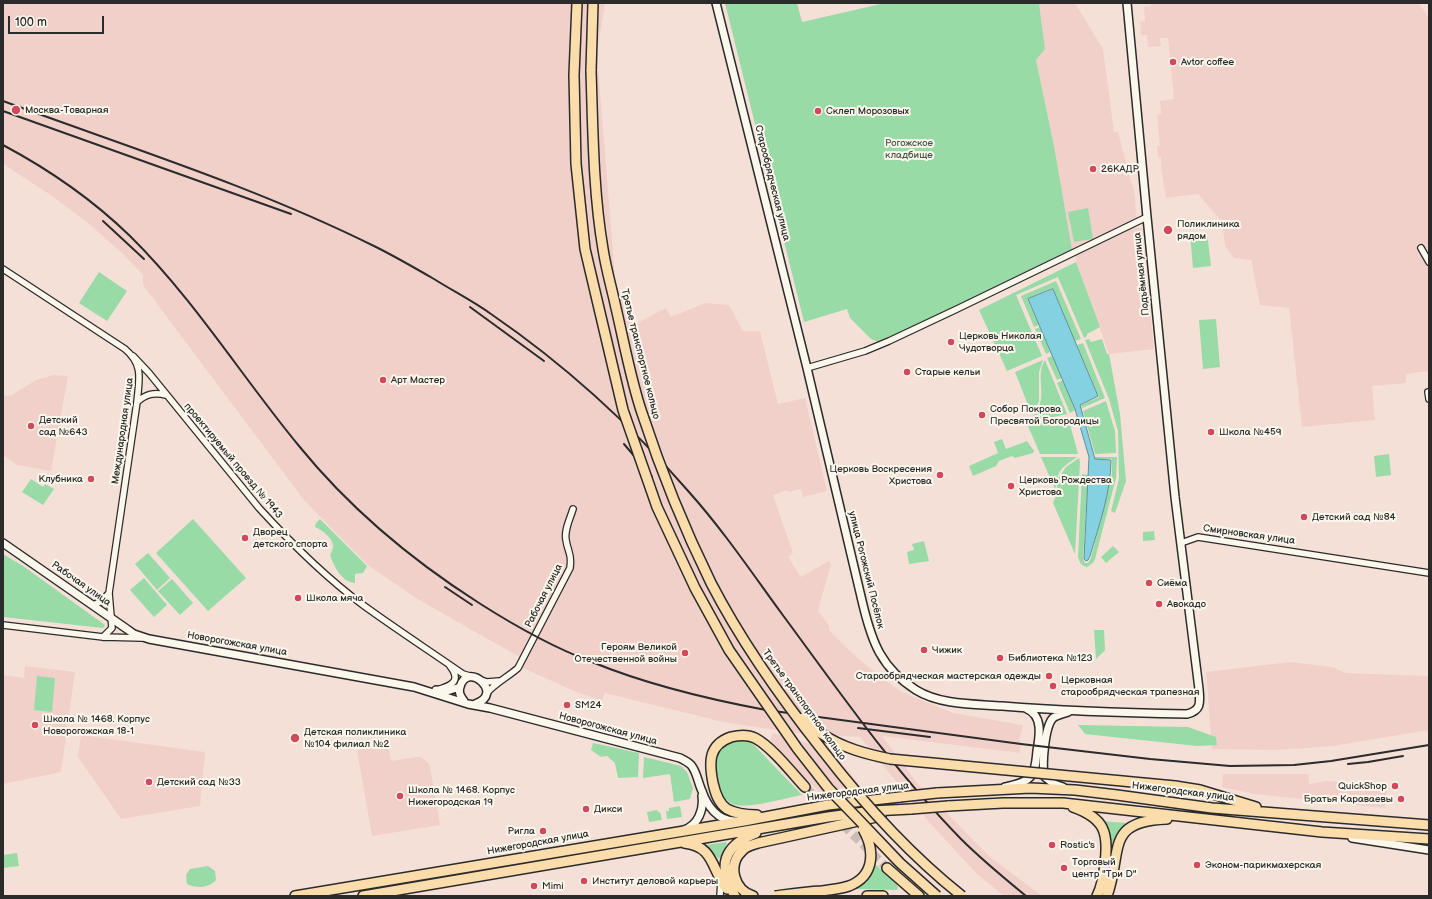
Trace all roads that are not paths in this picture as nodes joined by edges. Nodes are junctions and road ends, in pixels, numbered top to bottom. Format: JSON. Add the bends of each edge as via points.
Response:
{"nodes":[{"id":1,"x":577,"y":3,"type":"edge"},
{"id":2,"x":593,"y":3,"type":"edge"},
{"id":3,"x":716,"y":3,"type":"edge"},
{"id":4,"x":1127,"y":3,"type":"edge"},
{"id":5,"x":1147,"y":217,"type":"junction"},
{"id":6,"x":1421,"y":248,"type":"dead end"},
{"id":7,"x":1429,"y":262,"type":"edge"},
{"id":8,"x":3,"y":269,"type":"edge"},
{"id":9,"x":133,"y":356,"type":"junction"},
{"id":10,"x":807,"y":368,"type":"junction"},
{"id":11,"x":1428,"y":392,"type":"edge"},
{"id":12,"x":166,"y":394,"type":"junction"},
{"id":13,"x":1429,"y":399,"type":"edge"},
{"id":14,"x":137,"y":402,"type":"junction"},
{"id":15,"x":573,"y":509,"type":"dead end"},
{"id":16,"x":3,"y":543,"type":"edge"},
{"id":17,"x":1181,"y":543,"type":"junction"},
{"id":18,"x":1429,"y":573,"type":"edge"},
{"id":19,"x":109,"y":593,"type":"junction"},
{"id":20,"x":93,"y":605,"type":"junction"},
{"id":21,"x":112,"y":618,"type":"junction"},
{"id":22,"x":3,"y":625,"type":"edge"},
{"id":23,"x":103,"y":637,"type":"junction"},
{"id":24,"x":149,"y":639,"type":"junction"},
{"id":25,"x":448,"y":663,"type":"junction"},
{"id":26,"x":460,"y":672,"type":"junction"},
{"id":27,"x":478,"y":679,"type":"junction"},
{"id":28,"x":501,"y":680,"type":"junction"},
{"id":29,"x":460,"y":686,"type":"junction"},
{"id":30,"x":775,"y":688,"type":"junction"},
{"id":31,"x":424,"y":690,"type":"junction"},
{"id":32,"x":438,"y":690,"type":"junction"},
{"id":33,"x":485,"y":696,"type":"junction"},
{"id":34,"x":464,"y":702,"type":"junction"},
{"id":35,"x":475,"y":704,"type":"junction"},
{"id":36,"x":490,"y":708,"type":"junction"},
{"id":37,"x":1023,"y":708,"type":"junction"},
{"id":38,"x":1072,"y":711,"type":"junction"},
{"id":39,"x":805,"y":787,"type":"tunnel mouth"},
{"id":40,"x":992,"y":789,"type":"junction"},
{"id":41,"x":1075,"y":790,"type":"junction"},
{"id":42,"x":702,"y":792,"type":"junction"},
{"id":43,"x":1063,"y":803,"type":"junction"},
{"id":44,"x":911,"y":809,"type":"junction"},
{"id":45,"x":1286,"y":814,"type":"junction"},
{"id":46,"x":776,"y":815,"type":"junction"},
{"id":47,"x":1189,"y":818,"type":"junction"},
{"id":48,"x":858,"y":819,"type":"junction"},
{"id":49,"x":744,"y":821,"type":"junction"},
{"id":50,"x":1429,"y":825,"type":"edge"},
{"id":51,"x":781,"y":826,"type":"junction"},
{"id":52,"x":682,"y":830,"type":"junction"},
{"id":53,"x":1322,"y":832,"type":"junction"},
{"id":54,"x":1429,"y":839,"type":"edge"},
{"id":55,"x":677,"y":842,"type":"junction"},
{"id":56,"x":1429,"y":850,"type":"edge"},
{"id":57,"x":887,"y":868,"type":"tunnel mouth"},
{"id":58,"x":720,"y":880,"type":"junction"},
{"id":59,"x":295,"y":896,"type":"edge"},
{"id":60,"x":363,"y":896,"type":"edge"},
{"id":61,"x":720,"y":896,"type":"edge"},
{"id":62,"x":734,"y":896,"type":"edge"},
{"id":63,"x":753,"y":896,"type":"edge"},
{"id":64,"x":775,"y":896,"type":"edge"},
{"id":65,"x":867,"y":896,"type":"edge"},
{"id":66,"x":875,"y":896,"type":"edge"},
{"id":67,"x":883,"y":896,"type":"edge"},
{"id":68,"x":919,"y":896,"type":"edge"},
{"id":69,"x":937,"y":896,"type":"edge"},
{"id":70,"x":962,"y":896,"type":"edge"},
{"id":71,"x":1097,"y":896,"type":"edge"},
{"id":72,"x":1107,"y":896,"type":"edge"}],
"edges":[{"from":1,"to":48,"type":"main road","bridge":true,"via":[[574,75],[576,164],[585,249],[623,410],[657,507],[695,588],[729,650],[797,748]]},
{"from":2,"to":30,"type":"main road","name":"Третье транспортное кольцо","bridge":true,"via":[[591,71],[594,163],[603,249],[641,411],[675,504],[712,584]]},
{"from":3,"to":10,"type":"street","name":"Старообрядческая улица"},
{"from":4,"to":5,"type":"street","name":"Подъёмная улица"},
{"from":5,"to":10,"type":"street","via":[[908,332],[865,351]]},
{"from":5,"to":17,"type":"street","name":"Подъёмная улица"},
{"from":6,"to":7,"type":"street"},
{"from":8,"to":9,"type":"street"},
{"from":9,"to":12,"type":"street","name":"проектируемый проезд № 1943"},
{"from":9,"to":14,"type":"street","name":"Международная улица","via":[[140,375]]},
{"from":10,"to":37,"type":"street","name":"улица Рогожский Посёлок","via":[[862,605],[869,631],[881,657],[900,678],[928,696],[950,701]]},
{"from":11,"to":13,"type":"street"},
{"from":12,"to":14,"type":"street","via":[[144,396]]},
{"from":12,"to":25,"type":"street","name":"проектируемый проезд № 1943","via":[[263,513],[314,564],[363,605]]},
{"from":14,"to":19,"type":"street","name":"Международная улица"},
{"from":15,"to":28,"type":"street","name":"Рабочая улица","via":[[566,540],[571,559],[570,568],[518,668]]},
{"from":16,"to":20,"type":"street","name":"Рабочая улица"},
{"from":17,"to":18,"type":"street","name":"Смирновская улица","via":[[1198,537]]},
{"from":17,"to":38,"type":"street","name":"улица Рогожский Посёлок","via":[[1199,707],[1187,714]]},
{"from":19,"to":20,"type":"street","via":[[102,601]]},
{"from":19,"to":21,"type":"street","name":"Международная улица"},
{"from":20,"to":21,"type":"street","name":"Рабочая улица"},
{"from":21,"to":23,"type":"street","via":[[112,628]]},
{"from":21,"to":24,"type":"street","name":"Рабочая улица","via":[[134,634]]},
{"from":22,"to":23,"type":"street","name":"Новорогожская улица"},
{"from":23,"to":24,"type":"street","name":"Новорогожская улица"},
{"from":24,"to":31,"type":"street","name":"Новорогожская улица"},
{"from":25,"to":26,"type":"street","name":"проектируемый проезд № 1943"},
{"from":25,"to":32,"type":"street","via":[[454,673],[454,681]]},
{"from":26,"to":27,"type":"street","name":"проектируемый проезд № 1943"},
{"from":26,"to":29,"type":"street"},
{"from":27,"to":28,"type":"street","name":"проектируемый проезд № 1943","via":[[487,682]]},
{"from":27,"to":29,"type":"street","via":[[467,679]]},
{"from":27,"to":33,"type":"street","via":[[486,686]]},
{"from":28,"to":33,"type":"street","name":"Рабочая улица"},
{"from":29,"to":32,"type":"street","via":[[446,691]]},
{"from":29,"to":34,"type":"street","via":[[460,695]]},
{"from":30,"to":45,"type":"main road","bridge":true,"via":[[801,717],[822,734],[840,745],[862,753],[890,759],[1175,786],[1200,790]]},
{"from":30,"to":70,"type":"main road","name":"Третье транспортное кольцо","bridge":true,"via":[[847,782],[914,854]]},
{"from":31,"to":32,"type":"street"},
{"from":31,"to":34,"type":"street","name":"Новорогожская улица"},
{"from":33,"to":35,"type":"street"},
{"from":33,"to":36,"type":"street","via":[[485,702]]},
{"from":34,"to":35,"type":"street","name":"Новорогожская улица"},
{"from":35,"to":36,"type":"street","name":"Новорогожская улица"},
{"from":36,"to":42,"type":"street","name":"Новорогожская улица","via":[[680,758],[693,768]]},
{"from":37,"to":38,"type":"street","name":"улица Рогожский Посёлок"},
{"from":37,"to":40,"type":"street","via":[[1032,711],[1039,725],[1036,766],[1025,780]]},
{"from":38,"to":41,"type":"street","via":[[1058,715],[1049,725],[1043,772],[1054,784]]},
{"from":39,"to":46,"type":"main road","via":[[755,738],[746,735],[736,736],[720,743],[710,762],[714,789],[723,806],[741,814]]},
{"from":40,"to":41,"type":"main road","name":"Нижегородская улица"},
{"from":40,"to":46,"type":"main road","name":"Нижегородская улица","bridge":true,"via":[[900,796],[828,805]]},
{"from":41,"to":45,"type":"main road","name":"Нижегородская улица","via":[[1212,808]]},
{"from":42,"to":49,"type":"street","via":[[718,816],[731,821]]},
{"from":42,"to":52,"type":"street","via":[[698,819]]},
{"from":43,"to":44,"type":"main road","bridge":true,"via":[[1010,802]]},
{"from":43,"to":47,"type":"main road"},
{"from":43,"to":71,"type":"main road","via":[[1083,810],[1097,819],[1104,832],[1107,845],[1104,873]]},
{"from":44,"to":51,"type":"main road","via":[[850,814]]},
{"from":44,"to":63,"type":"main road","via":[[748,846],[737,857],[733,870],[737,884]]},
{"from":45,"to":50,"type":"main road","name":"Нижегородская улица"},
{"from":46,"to":49,"type":"main road","name":"Нижегородская улица"},
{"from":47,"to":53,"type":"main road"},
{"from":47,"to":72,"type":"main road","via":[[1140,822],[1125,831],[1117,847],[1114,874]]},
{"from":48,"to":64,"type":"main road","bridge":true,"via":[[870,844],[871,853],[868,870],[857,882],[840,888]]},
{"from":48,"to":69,"type":"main road","bridge":true,"via":[[900,863]]},
{"from":49,"to":52,"type":"main road","name":"Нижегородская улица"},
{"from":51,"to":55,"type":"main road"},
{"from":51,"to":62,"type":"main road","via":[[747,836],[731,848],[724,869]]},
{"from":52,"to":59,"type":"main road","name":"Нижегородская улица"},
{"from":53,"to":54,"type":"main road"},
{"from":53,"to":56,"type":"street"},
{"from":55,"to":58,"type":"main road","via":[[688,843],[705,850]]},
{"from":55,"to":60,"type":"main road"},
{"from":57,"to":68,"type":"main road"},
{"from":58,"to":61,"type":"street"},
{"from":58,"to":62,"type":"main road"},
{"from":65,"to":66,"type":"main road"},
{"from":66,"to":67,"type":"main road"}]}
